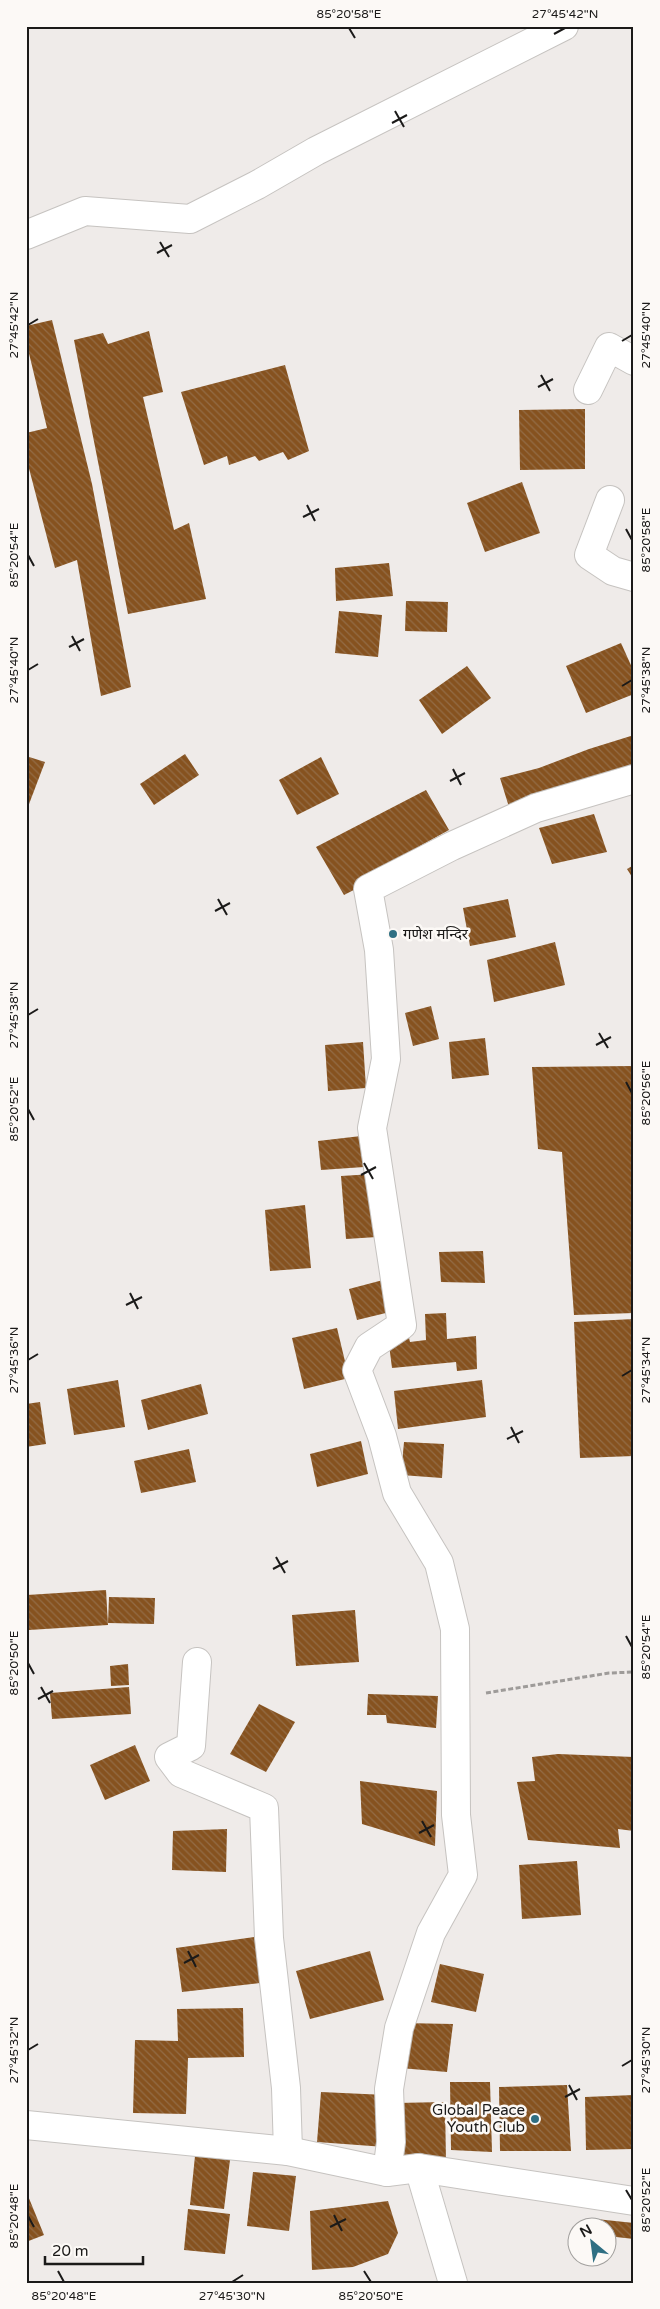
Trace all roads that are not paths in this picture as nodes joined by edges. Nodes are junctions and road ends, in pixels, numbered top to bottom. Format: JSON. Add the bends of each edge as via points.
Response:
{"nodes":[{"id":1,"x":564,"y":26,"type":"edge"},
{"id":2,"x":26,"y":235,"type":"edge"},
{"id":3,"x":634,"y":361,"type":"edge"},
{"id":4,"x":588,"y":390,"type":"dead end"},
{"id":5,"x":610,"y":500,"type":"dead end"},
{"id":6,"x":634,"y":577,"type":"edge"},
{"id":7,"x":634,"y":779,"type":"edge"},
{"id":8,"x":197,"y":1662,"type":"dead end"},
{"id":9,"x":26,"y":2125,"type":"edge"},
{"id":10,"x":288,"y":2151,"type":"junction"},
{"id":11,"x":418,"y":2168,"type":"junction"},
{"id":12,"x":387,"y":2172,"type":"junction"},
{"id":13,"x":634,"y":2200,"type":"edge"},
{"id":14,"x":453,"y":2283,"type":"edge"}],
"edges":[{"from":1,"to":2,"type":"street","via":[[316,151],[190,219],[85,211]]},
{"from":3,"to":4,"type":"street","via":[[609,348]]},
{"from":5,"to":6,"type":"street","via":[[589,555],[613,571]]},
{"from":7,"to":12,"type":"street","via":[[536,808],[368,889],[380,950],[386,1059],[372,1128],[402,1325],[369,1347],[357,1370],[382,1436],[397,1493],[439,1563],[455,1629],[456,1815],[462,1875],[431,1933],[399,2028],[389,2089],[391,2142]]},
{"from":8,"to":10,"type":"street","via":[[191,1746],[169,1757],[181,1773],[264,1808],[269,1938],[286,2088]]},
{"from":9,"to":10,"type":"street"},
{"from":10,"to":12,"type":"street"},
{"from":11,"to":12,"type":"street"},
{"from":11,"to":13,"type":"street"},
{"from":11,"to":14,"type":"street"}]}
